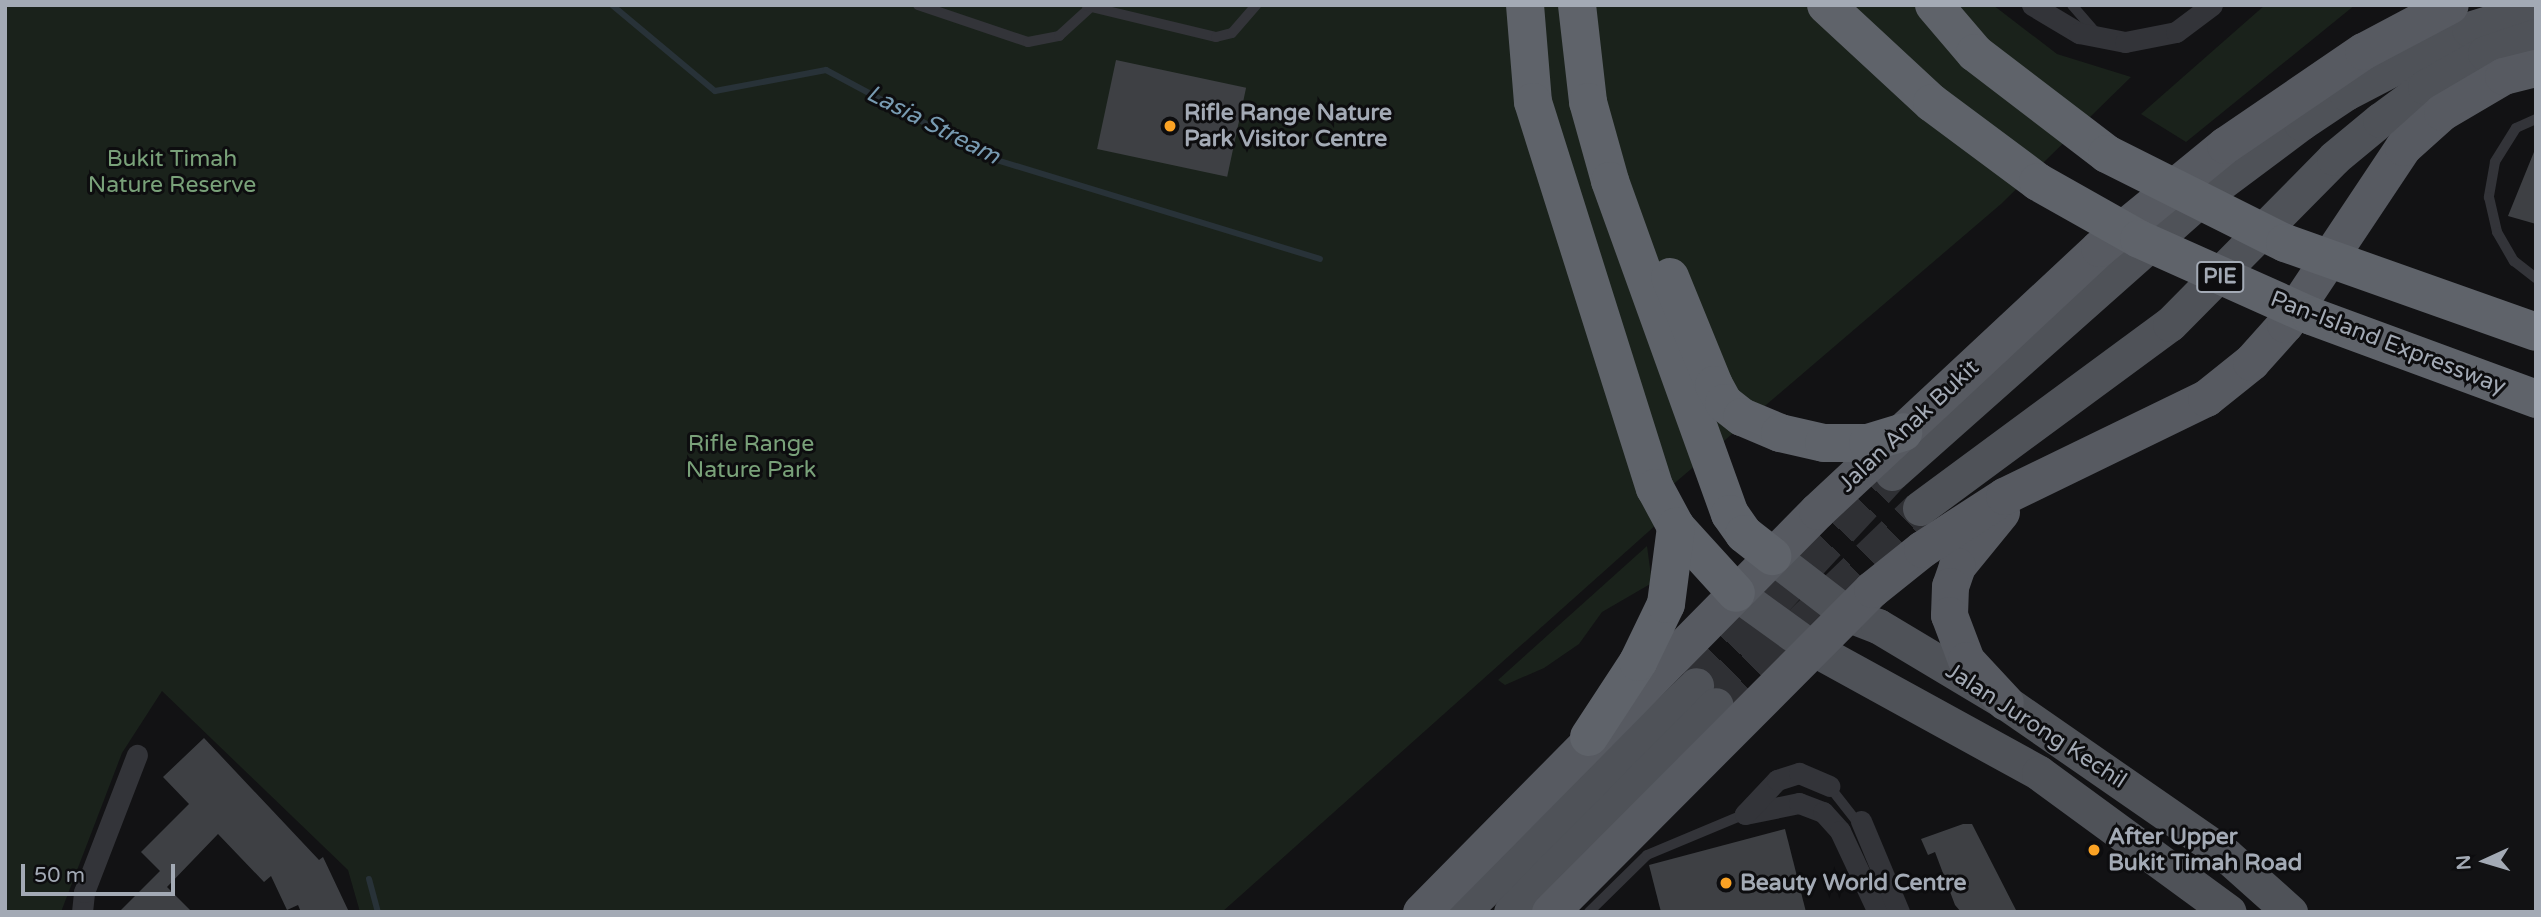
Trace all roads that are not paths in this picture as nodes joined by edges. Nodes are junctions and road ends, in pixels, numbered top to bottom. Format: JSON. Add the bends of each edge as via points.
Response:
{"nodes":[{"id":1,"x":918,"y":5,"type":"edge"},
{"id":2,"x":1256,"y":5,"type":"edge"},
{"id":3,"x":1826,"y":5,"type":"edge"},
{"id":4,"x":1934,"y":5,"type":"edge"},
{"id":5,"x":2032,"y":5,"type":"edge"},
{"id":6,"x":2072,"y":5,"type":"edge"},
{"id":7,"x":2212,"y":5,"type":"edge"},
{"id":8,"x":1090,"y":6,"type":"edge"},
{"id":9,"x":2536,"y":8,"type":"edge"},
{"id":10,"x":1525,"y":13,"type":"edge"},
{"id":11,"x":1577,"y":17,"type":"edge"},
{"id":12,"x":2088,"y":29,"type":"junction"},
{"id":13,"x":2468,"y":29,"type":"edge"},
{"id":14,"x":2536,"y":36,"type":"edge"},
{"id":15,"x":2536,"y":68,"type":"edge"},
{"id":16,"x":2536,"y":119,"type":"edge"},
{"id":17,"x":1610,"y":181,"type":"junction"},
{"id":18,"x":2536,"y":278,"type":"edge"},
{"id":19,"x":2536,"y":332,"type":"edge"},
{"id":20,"x":2536,"y":399,"type":"edge"},
{"id":21,"x":1903,"y":432,"type":"junction"},
{"id":22,"x":1892,"y":473,"type":"tunnel mouth"},
{"id":23,"x":2024,"y":485,"type":"junction"},
{"id":24,"x":1920,"y":508,"type":"tunnel mouth"},
{"id":25,"x":1676,"y":527,"type":"junction"},
{"id":26,"x":1772,"y":556,"type":"junction"},
{"id":27,"x":1736,"y":593,"type":"junction"},
{"id":28,"x":1849,"y":615,"type":"junction"},
{"id":29,"x":1811,"y":648,"type":"junction"},
{"id":30,"x":2006,"y":702,"type":"junction"},
{"id":31,"x":1589,"y":737,"type":"junction"},
{"id":32,"x":137,"y":755,"type":"dead end"},
{"id":33,"x":1829,"y":786,"type":"joint"},
{"id":34,"x":1745,"y":814,"type":"junction"},
{"id":35,"x":1861,"y":821,"type":"junction"},
{"id":36,"x":1840,"y":831,"type":"junction"},
{"id":37,"x":83,"y":902,"type":"edge"},
{"id":38,"x":70,"y":912,"type":"edge"},
{"id":39,"x":1421,"y":912,"type":"edge"},
{"id":40,"x":1462,"y":912,"type":"edge"},
{"id":41,"x":1511,"y":912,"type":"edge"},
{"id":42,"x":1550,"y":912,"type":"edge"},
{"id":43,"x":1589,"y":912,"type":"edge"},
{"id":44,"x":1878,"y":912,"type":"edge"},
{"id":45,"x":1899,"y":912,"type":"edge"},
{"id":46,"x":2229,"y":912,"type":"edge"},
{"id":47,"x":2290,"y":912,"type":"edge"}],
"edges":[{"from":1,"to":8,"type":"lane","via":[[1028,42],[1059,36]]},
{"from":2,"to":8,"type":"lane","via":[[1231,33],[1216,37]]},
{"from":3,"to":20,"type":"highway","name":"Pan-Island Expressway","number":"PIE","bridge":true,"via":[[1883,62],[1964,130],[2098,217],[2288,307]]},
{"from":4,"to":19,"type":"highway","number":"PIE","bridge":true,"via":[[1975,53],[2107,154],[2285,243]]},
{"from":5,"to":12,"type":"street"},
{"from":6,"to":12,"type":"lane"},
{"from":7,"to":12,"type":"street","via":[[2176,32],[2151,40],[2125,42]]},
{"from":9,"to":13,"type":"main road","name":"Jalan Anak Bukit"},
{"from":10,"to":25,"type":"highway","via":[[1533,102],[1645,457]]},
{"from":11,"to":17,"type":"highway","via":[[1588,102]]},
{"from":13,"to":14,"type":"main road","name":"Jalan Anak Bukit"},
{"from":13,"to":21,"type":"highway","name":"Jalan Anak Bukit","via":[[2363,51],[2194,166],[2099,248]]},
{"from":13,"to":22,"type":"main road","name":"Jalan Anak Bukit","via":[[2346,93],[2206,194]]},
{"from":13,"to":24,"type":"main road","name":"Jalan Anak Bukit","via":[[2425,87],[2334,158],[2170,324]]},
{"from":15,"to":23,"type":"highway","via":[[2503,76],[2442,112],[2403,147],[2285,324],[2251,362],[2206,398]]},
{"from":16,"to":18,"type":"lane","via":[[2516,128],[2495,162],[2489,197],[2497,232],[2514,261]]},
{"from":17,"to":21,"type":"highway","via":[[1650,232],[1724,403],[1742,417],[1801,439],[1868,443]]},
{"from":17,"to":26,"type":"highway","via":[[1730,514],[1744,534]]},
{"from":21,"to":26,"type":"highway","name":"Jalan Anak Bukit"},
{"from":23,"to":28,"type":"highway","via":[[1922,549],[1872,589]]},
{"from":23,"to":30,"type":"highway","via":[[1966,550],[1950,586],[1949,615],[1959,647],[1976,673]]},
{"from":25,"to":27,"type":"highway"},
{"from":25,"to":31,"type":"highway","via":[[1666,604],[1638,662]]},
{"from":26,"to":27,"type":"highway","name":"Jalan Anak Bukit"},
{"from":26,"to":28,"type":"main road","name":"Jalan Jurong Kechil"},
{"from":27,"to":29,"type":"main road","name":"Jalan Jurong Kechil"},
{"from":27,"to":31,"type":"highway","name":"Jalan Anak Bukit"},
{"from":28,"to":29,"type":"highway"},
{"from":28,"to":30,"type":"main road","name":"Jalan Jurong Kechil","via":[[1878,626]]},
{"from":29,"to":42,"type":"highway"},
{"from":29,"to":46,"type":"main road","name":"Jalan Jurong Kechil","via":[[2039,773]]},
{"from":30,"to":47,"type":"main road","name":"Jalan Jurong Kechil","via":[[2226,855]]},
{"from":31,"to":39,"type":"highway","name":"Jalan Anak Bukit"},
{"from":32,"to":37,"type":"street"},
{"from":33,"to":34,"type":"street","via":[[1799,773],[1777,780]]},
{"from":33,"to":35,"type":"lane"},
{"from":34,"to":36,"type":"street","via":[[1800,803],[1823,812]]},
{"from":34,"to":43,"type":"lane","via":[[1647,855]]},
{"from":35,"to":36,"type":"lane"},
{"from":35,"to":45,"type":"street"},
{"from":36,"to":44,"type":"street"},
{"from":37,"to":38,"type":"street"},
{"from":40,"to":41,"type":"main road","via":[[1706,695]]}]}
